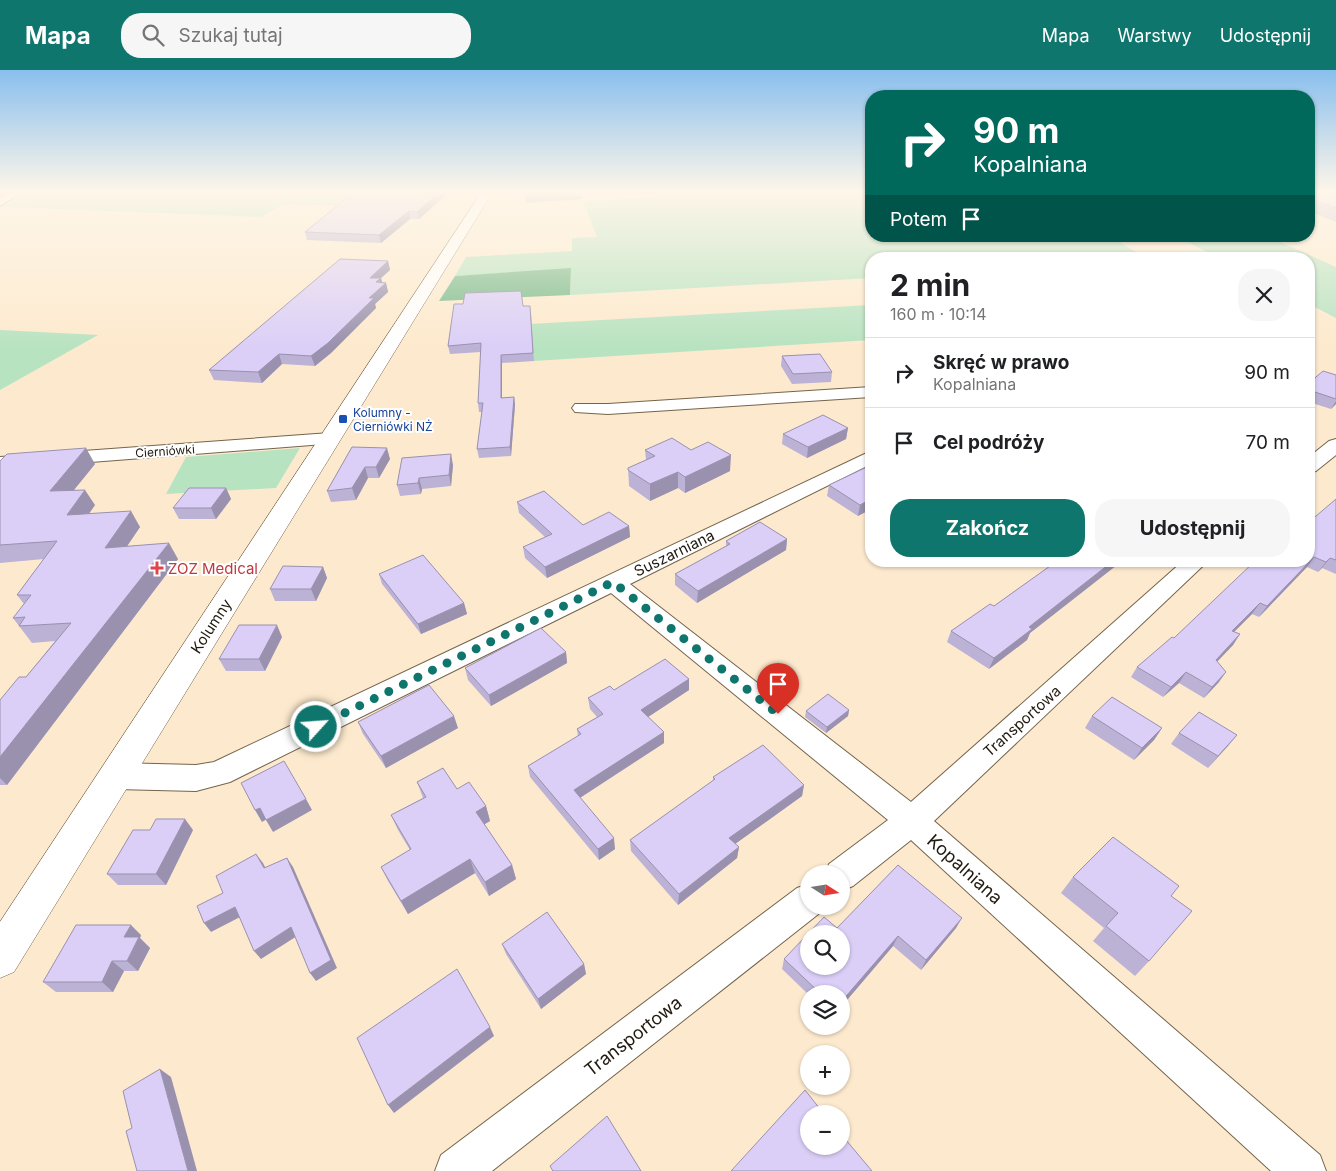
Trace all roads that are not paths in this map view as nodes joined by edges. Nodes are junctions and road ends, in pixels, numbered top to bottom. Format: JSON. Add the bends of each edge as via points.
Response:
{"nodes":[{"id":1,"x":454,"y":244,"type":"edge"},
{"id":2,"x":865,"y":392,"type":"edge"},
{"id":3,"x":581,"y":408,"type":"dead end"},
{"id":4,"x":330,"y":439,"type":"junction"},
{"id":5,"x":1336,"y":445,"type":"edge"},
{"id":6,"x":865,"y":461,"type":"edge"},
{"id":7,"x":1315,"y":462,"type":"edge"},
{"id":8,"x":0,"y":463,"type":"edge"},
{"id":9,"x":1190,"y":567,"type":"edge"},
{"id":10,"x":613,"y":582,"type":"junction"},
{"id":11,"x":116,"y":776,"type":"junction"},
{"id":12,"x":912,"y":821,"type":"junction"},
{"id":13,"x":850,"y":868,"type":"edge"},
{"id":14,"x":800,"y":907,"type":"edge"},
{"id":15,"x":0,"y":958,"type":"edge"},
{"id":16,"x":457,"y":1171,"type":"edge"},
{"id":17,"x":1304,"y":1171,"type":"edge"}],
"edges":[{"from":1,"to":4,"type":"street","name":"Kolumny"},
{"from":2,"to":3,"type":"street"},
{"from":4,"to":8,"type":"street","name":"Cierniówki"},
{"from":4,"to":11,"type":"street","name":"Kolumny"},
{"from":5,"to":7,"type":"street"},
{"from":6,"to":10,"type":"street","name":"Suszarniana"},
{"from":9,"to":12,"type":"street","name":"Transportowa"},
{"from":10,"to":11,"type":"street","name":"Suszarniana","via":[[219,773],[196,778]]},
{"from":10,"to":12,"type":"street","name":"Kopalniana"},
{"from":11,"to":15,"type":"street","name":"Kolumny"},
{"from":12,"to":13,"type":"street","name":"Transportowa"},
{"from":12,"to":17,"type":"street","name":"Kopalniana"},
{"from":14,"to":16,"type":"street","name":"Transportowa"}]}
